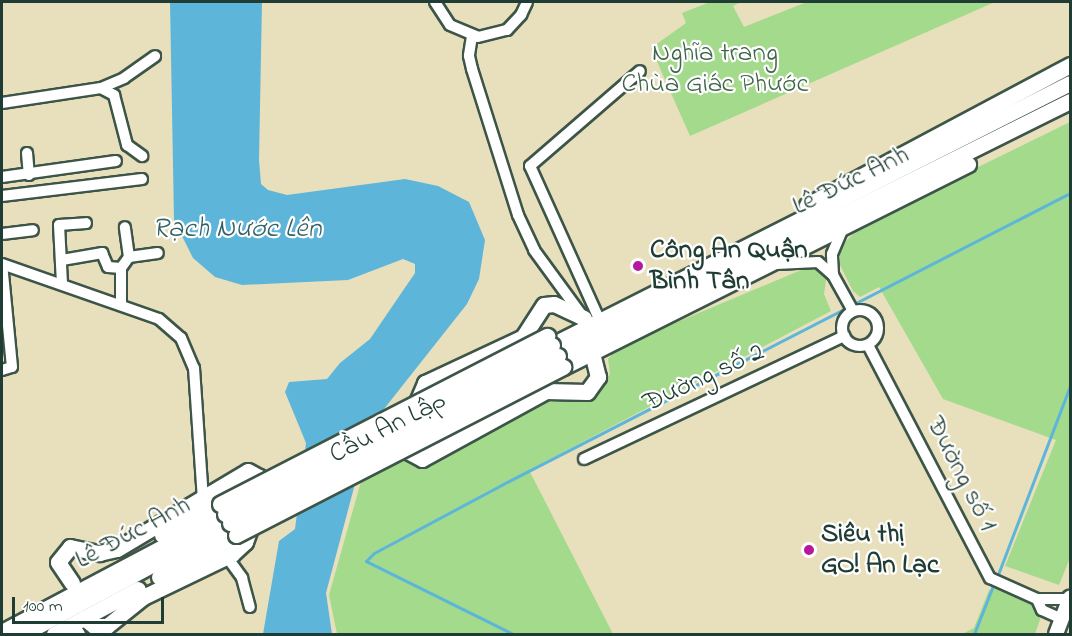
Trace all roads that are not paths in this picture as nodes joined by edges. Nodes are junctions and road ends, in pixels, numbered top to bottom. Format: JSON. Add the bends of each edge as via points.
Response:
{"nodes":[{"id":1,"x":435,"y":2,"type":"edge"},
{"id":2,"x":527,"y":2,"type":"edge"},
{"id":3,"x":472,"y":36,"type":"junction"},
{"id":4,"x":155,"y":56,"type":"dead end"},
{"id":5,"x":1071,"y":65,"type":"edge"},
{"id":6,"x":640,"y":71,"type":"dead end"},
{"id":7,"x":1071,"y":82,"type":"edge"},
{"id":8,"x":101,"y":88,"type":"junction"},
{"id":9,"x":1071,"y":101,"type":"edge"},
{"id":10,"x":2,"y":103,"type":"edge"},
{"id":11,"x":1071,"y":112,"type":"edge"},
{"id":12,"x":27,"y":153,"type":"dead end"},
{"id":13,"x":142,"y":156,"type":"dead end"},
{"id":14,"x":116,"y":161,"type":"dead end"},
{"id":15,"x":29,"y":175,"type":"junction"},
{"id":16,"x":2,"y":177,"type":"edge"},
{"id":17,"x":142,"y":179,"type":"dead end"},
{"id":18,"x":2,"y":196,"type":"edge"},
{"id":19,"x":86,"y":223,"type":"dead end"},
{"id":20,"x":844,"y":226,"type":"junction"},
{"id":21,"x":125,"y":227,"type":"dead end"},
{"id":22,"x":33,"y":230,"type":"dead end"},
{"id":23,"x":2,"y":234,"type":"edge"},
{"id":24,"x":748,"y":244,"type":"junction"},
{"id":25,"x":158,"y":253,"type":"dead end"},
{"id":26,"x":129,"y":257,"type":"junction"},
{"id":27,"x":62,"y":260,"type":"junction"},
{"id":28,"x":2,"y":264,"type":"edge"},
{"id":29,"x":770,"y":265,"type":"junction"},
{"id":30,"x":121,"y":268,"type":"junction"},
{"id":31,"x":833,"y":275,"type":"junction"},
{"id":32,"x":62,"y":284,"type":"junction"},
{"id":33,"x":4,"y":286,"type":"edge"},
{"id":34,"x":121,"y":305,"type":"junction"},
{"id":35,"x":853,"y":311,"type":"junction"},
{"id":36,"x":592,"y":319,"type":"junction"},
{"id":37,"x":844,"y":336,"type":"junction"},
{"id":38,"x":868,"y":345,"type":"junction"},
{"id":39,"x":555,"y":351,"type":"junction"},
{"id":40,"x":592,"y":353,"type":"junction"},
{"id":41,"x":2,"y":370,"type":"edge"},
{"id":42,"x":584,"y":459,"type":"dead end"},
{"id":43,"x":203,"y":499,"type":"junction"},
{"id":44,"x":228,"y":519,"type":"junction"},
{"id":45,"x":227,"y":557,"type":"junction"},
{"id":46,"x":72,"y":583,"type":"junction"},
{"id":47,"x":1070,"y":598,"type":"edge"},
{"id":48,"x":1036,"y":599,"type":"junction"},
{"id":49,"x":250,"y":607,"type":"dead end"},
{"id":50,"x":1062,"y":619,"type":"junction"},
{"id":51,"x":2,"y":620,"type":"edge"},
{"id":52,"x":79,"y":626,"type":"edge"},
{"id":53,"x":2,"y":632,"type":"edge"},
{"id":54,"x":22,"y":634,"type":"edge"},
{"id":55,"x":54,"y":634,"type":"edge"},
{"id":56,"x":1056,"y":634,"type":"edge"}],
"edges":[{"from":1,"to":3,"type":"street","via":[[450,25]]},
{"from":2,"to":3,"type":"street","via":[[507,30],[488,37]]},
{"from":3,"to":36,"type":"street","via":[[472,69],[518,215],[534,250]]},
{"from":4,"to":8,"type":"street","via":[[124,78]]},
{"from":5,"to":24,"type":"highway","name":"Lê Đức Anh","via":[[776,221]]},
{"from":6,"to":36,"type":"street","via":[[530,166]]},
{"from":7,"to":24,"type":"highway","name":"Lê Đức Anh"},
{"from":8,"to":10,"type":"street"},
{"from":8,"to":13,"type":"street","via":[[114,95],[127,145]]},
{"from":9,"to":39,"type":"highway","name":"Lê Đức Anh"},
{"from":11,"to":20,"type":"highway","name":"Lê Đức Anh"},
{"from":12,"to":15,"type":"street"},
{"from":14,"to":15,"type":"street"},
{"from":15,"to":16,"type":"street"},
{"from":17,"to":18,"type":"street"},
{"from":19,"to":27,"type":"street","via":[[58,225]]},
{"from":20,"to":29,"type":"highway","name":"Lê Đức Anh"},
{"from":20,"to":31,"type":"street","via":[[832,254]]},
{"from":21,"to":26,"type":"street"},
{"from":22,"to":23,"type":"street"},
{"from":24,"to":36,"type":"highway","name":"Lê Đức Anh"},
{"from":25,"to":26,"type":"street"},
{"from":26,"to":30,"type":"street"},
{"from":27,"to":30,"type":"street","via":[[102,253],[108,267]]},
{"from":27,"to":32,"type":"street"},
{"from":28,"to":32,"type":"street"},
{"from":28,"to":33,"type":"street"},
{"from":29,"to":31,"type":"street","via":[[808,260],[818,262]]},
{"from":29,"to":40,"type":"highway","name":"Lê Đức Anh"},
{"from":30,"to":34,"type":"street"},
{"from":31,"to":35,"type":"street"},
{"from":32,"to":34,"type":"street"},
{"from":33,"to":41,"type":"street","via":[[12,368]]},
{"from":34,"to":43,"type":"street","via":[[159,319],[182,338],[194,368]]},
{"from":35,"to":37,"type":"street","via":[[842,325]]},
{"from":35,"to":38,"type":"street","via":[[865,310],[876,317],[879,330]]},
{"from":36,"to":39,"type":"highway","name":"Lê Đức Anh"},
{"from":36,"to":40,"type":"highway","via":[[554,304],[544,305],[523,337],[425,383],[408,426],[407,451],[416,459],[429,457],[546,391],[587,392],[598,377]]},
{"from":37,"to":38,"type":"street","via":[[852,345]]},
{"from":37,"to":42,"type":"street","name":"Đường số 2"},
{"from":38,"to":48,"type":"street","name":"Đường số 1","via":[[990,578]]},
{"from":39,"to":40,"type":"highway","name":"Lê Đức Anh"},
{"from":39,"to":44,"type":"highway","name":"Cầu An Lập","bridge":true},
{"from":39,"to":44,"type":"highway","name":"Cầu An Lập","bridge":true},
{"from":43,"to":45,"type":"highway","via":[[248,471],[259,477],[258,500],[247,537],[241,548]]},
{"from":43,"to":46,"type":"highway","via":[[110,552],[75,546],[66,549],[58,565]]},
{"from":44,"to":46,"type":"highway","name":"Lê Đức Anh"},
{"from":44,"to":52,"type":"highway","name":"Lê Đức Anh"},
{"from":44,"to":53,"type":"highway","name":"Lê Đức Anh"},
{"from":44,"to":54,"type":"highway","name":"Lê Đức Anh"},
{"from":45,"to":49,"type":"street","via":[[242,578]]},
{"from":45,"to":52,"type":"highway","via":[[143,597],[107,626]]},
{"from":46,"to":51,"type":"highway","name":"Lê Đức Anh"},
{"from":47,"to":48,"type":"street","name":"Đường số 1"},
{"from":47,"to":50,"type":"main road"},
{"from":48,"to":50,"type":"street","name":"Đường số 1","via":[[1042,610]]},
{"from":50,"to":56,"type":"main road"},
{"from":52,"to":55,"type":"highway","name":"Lê Đức Anh"}]}
